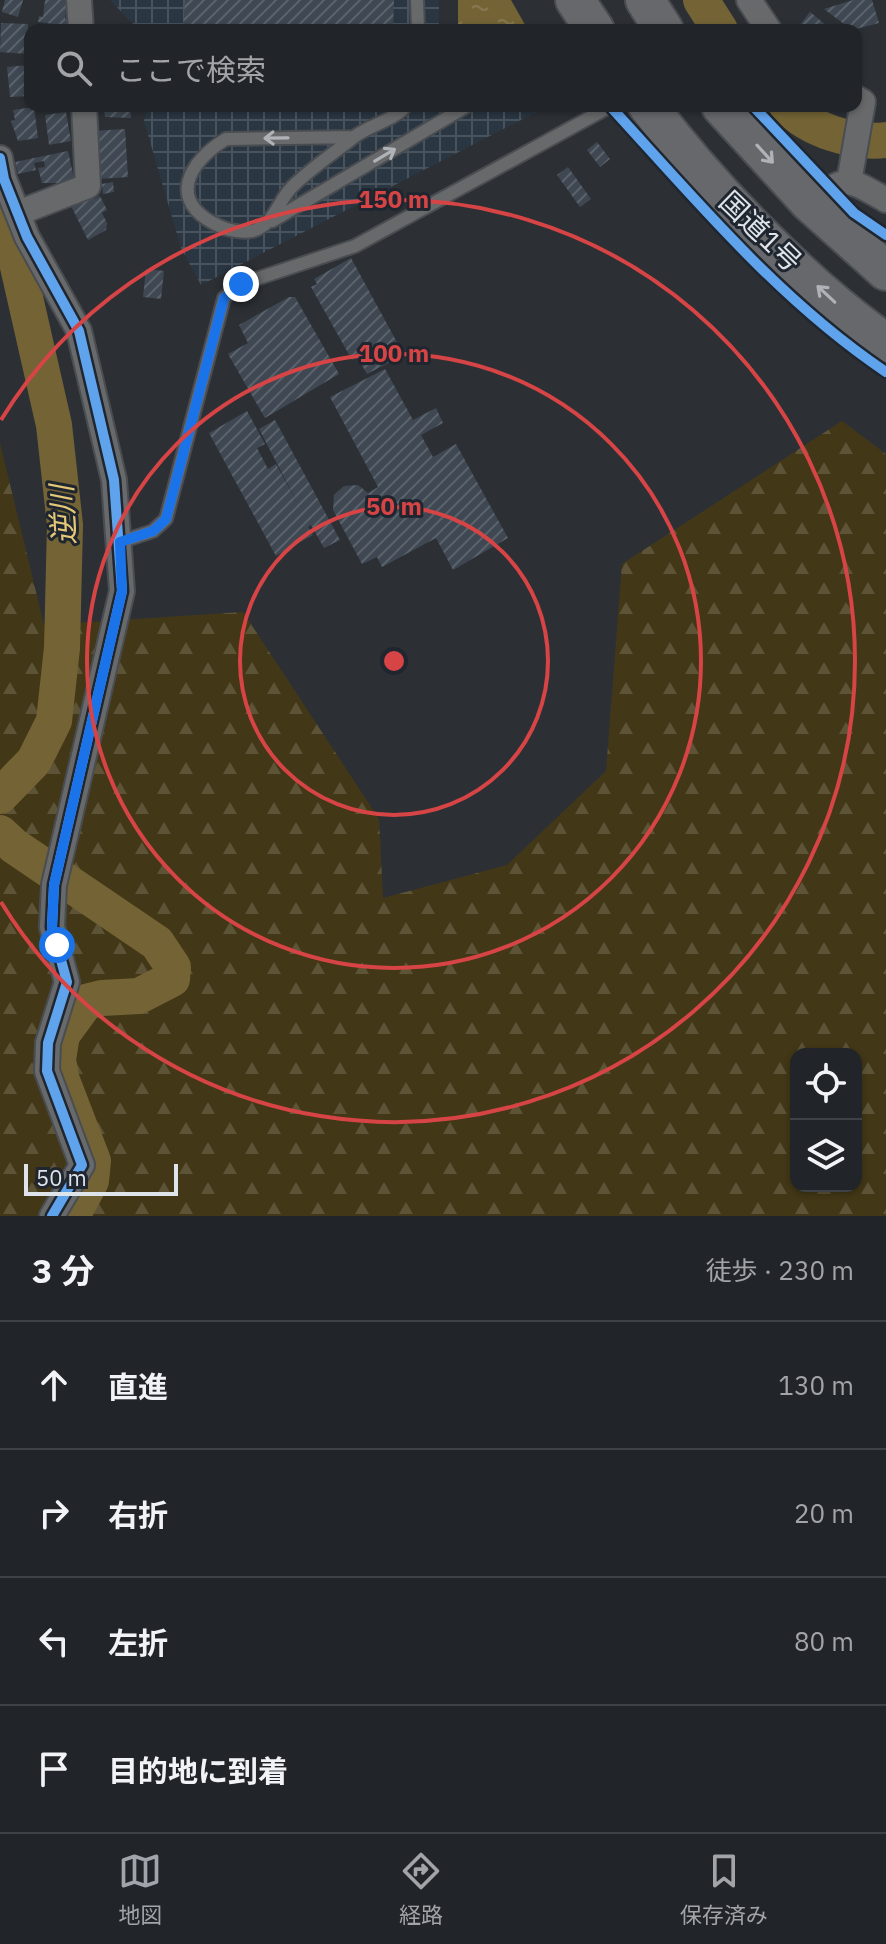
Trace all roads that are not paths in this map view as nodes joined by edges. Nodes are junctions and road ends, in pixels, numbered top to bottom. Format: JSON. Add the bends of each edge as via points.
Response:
{"nodes":[{"id":1,"x":79,"y":0,"type":"edge"},
{"id":2,"x":417,"y":0,"type":"edge"},
{"id":3,"x":575,"y":0,"type":"edge"},
{"id":4,"x":645,"y":0,"type":"edge"},
{"id":5,"x":749,"y":0,"type":"edge"},
{"id":6,"x":81,"y":24,"type":"edge"},
{"id":7,"x":418,"y":24,"type":"edge"},
{"id":8,"x":590,"y":24,"type":"edge"},
{"id":9,"x":660,"y":24,"type":"edge"},
{"id":10,"x":765,"y":24,"type":"edge"},
{"id":11,"x":84,"y":112,"type":"edge"},
{"id":12,"x":396,"y":112,"type":"edge"},
{"id":13,"x":457,"y":112,"type":"edge"},
{"id":14,"x":600,"y":112,"type":"edge"},
{"id":15,"x":653,"y":112,"type":"edge"},
{"id":16,"x":726,"y":112,"type":"edge"},
{"id":17,"x":858,"y":112,"type":"edge"},
{"id":18,"x":354,"y":137,"type":"junction"},
{"id":19,"x":0,"y":158,"type":"edge"},
{"id":20,"x":849,"y":182,"type":"junction"},
{"id":21,"x":886,"y":200,"type":"edge"},
{"id":22,"x":809,"y":202,"type":"junction"},
{"id":23,"x":18,"y":213,"type":"junction"},
{"id":24,"x":269,"y":223,"type":"junction"},
{"id":25,"x":886,"y":271,"type":"edge"},
{"id":26,"x":886,"y":343,"type":"edge"},
{"id":27,"x":120,"y":542,"type":"junction"},
{"id":28,"x":52,"y":1216,"type":"edge"}],
"edges":[{"from":1,"to":6,"type":"street"},
{"from":2,"to":7,"type":"lane"},
{"from":3,"to":8,"type":"highway"},
{"from":4,"to":9,"type":"highway"},
{"from":5,"to":10,"type":"street"},
{"from":11,"to":23,"type":"street","via":[[88,186]]},
{"from":12,"to":18,"type":"lane"},
{"from":24,"to":13,"type":"lane","one_way":true},
{"from":14,"to":27,"type":"lane","via":[[355,246],[241,284],[224,298],[166,519],[153,531]]},
{"from":26,"to":15,"type":"highway","name":"国道1号","one_way":true,"via":[[735,208]]},
{"from":16,"to":22,"type":"highway","name":"国道1号","one_way":true},
{"from":17,"to":20,"type":"street"},
{"from":18,"to":24,"type":"lane","via":[[290,189]]},
{"from":18,"to":24,"type":"lane","one_way":true,"via":[[226,139],[210,149],[191,173],[186,196],[196,213],[226,229],[251,231]]},
{"from":19,"to":23,"type":"street"},
{"from":20,"to":21,"type":"street"},
{"from":20,"to":22,"type":"street"},
{"from":22,"to":25,"type":"highway","name":"国道1号"},
{"from":23,"to":27,"type":"street","via":[[79,331],[114,480]]},
{"from":27,"to":28,"type":"street","via":[[122,591],[54,885],[52,927],[67,982],[45,1057],[82,1165]]}]}
